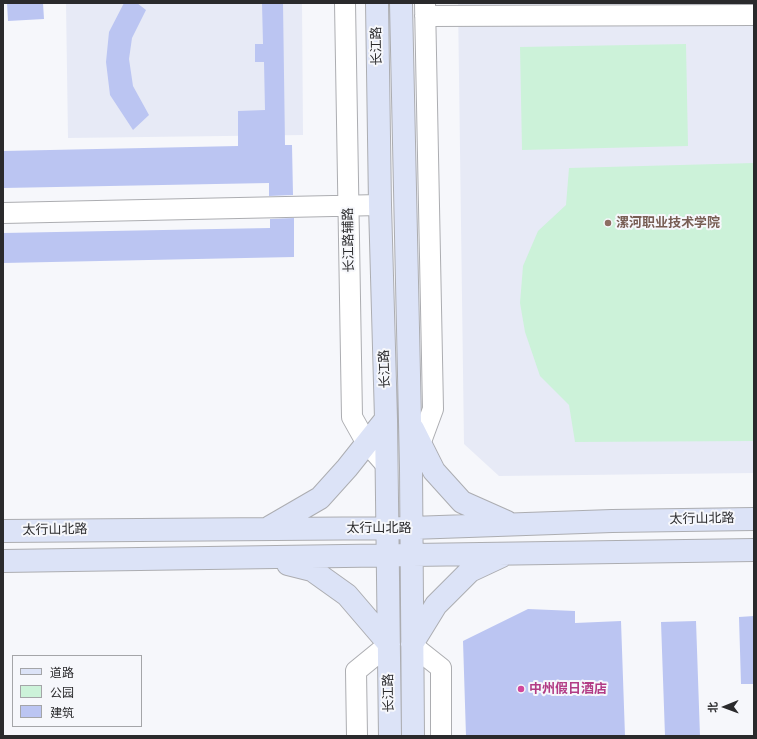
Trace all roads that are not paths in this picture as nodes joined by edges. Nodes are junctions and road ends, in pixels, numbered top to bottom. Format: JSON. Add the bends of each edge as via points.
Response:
{"nodes":[{"id":1,"x":345,"y":3,"type":"edge"},
{"id":2,"x":377,"y":3,"type":"edge"},
{"id":3,"x":401,"y":3,"type":"edge"},
{"id":4,"x":425,"y":10,"type":"edge"},
{"id":5,"x":754,"y":15,"type":"edge"},
{"id":6,"x":380,"y":205,"type":"junction"},
{"id":7,"x":348,"y":206,"type":"junction"},
{"id":8,"x":3,"y":213,"type":"edge"},
{"id":9,"x":386,"y":419,"type":"junction"},
{"id":10,"x":409,"y":419,"type":"junction"},
{"id":11,"x":366,"y":442,"type":"junction"},
{"id":12,"x":421,"y":446,"type":"junction"},
{"id":13,"x":387,"y":466,"type":"junction"},
{"id":14,"x":411,"y":468,"type":"junction"},
{"id":15,"x":754,"y":518,"type":"edge"},
{"id":16,"x":511,"y":524,"type":"junction"},
{"id":17,"x":269,"y":528,"type":"junction"},
{"id":18,"x":388,"y":528,"type":"junction"},
{"id":19,"x":411,"y":528,"type":"junction"},
{"id":20,"x":3,"y":531,"type":"edge"},
{"id":21,"x":754,"y":550,"type":"edge"},
{"id":22,"x":511,"y":552,"type":"junction"},
{"id":23,"x":412,"y":554,"type":"junction"},
{"id":24,"x":387,"y":556,"type":"junction"},
{"id":25,"x":266,"y":558,"type":"junction"},
{"id":26,"x":3,"y":561,"type":"edge"},
{"id":27,"x":389,"y":644,"type":"junction"},
{"id":28,"x":412,"y":646,"type":"junction"},
{"id":29,"x":357,"y":736,"type":"edge"},
{"id":30,"x":390,"y":736,"type":"edge"},
{"id":31,"x":413,"y":736,"type":"edge"},
{"id":32,"x":441,"y":736,"type":"edge"}],
"edges":[{"from":1,"to":7,"type":"street","name":"长江路辅路"},
{"from":2,"to":6,"type":"main road","name":"长江路"},
{"from":3,"to":10,"type":"main road","name":"长江路"},
{"from":4,"to":5,"type":"street"},
{"from":4,"to":12,"type":"street","via":[[433,408]]},
{"from":6,"to":7,"type":"street"},
{"from":6,"to":9,"type":"main road","name":"长江路"},
{"from":7,"to":8,"type":"street"},
{"from":7,"to":11,"type":"street","name":"长江路辅路","via":[[352,417]]},
{"from":9,"to":11,"type":"main road"},
{"from":9,"to":13,"type":"main road","name":"长江路"},
{"from":10,"to":12,"type":"main road"},
{"from":10,"to":14,"type":"main road","name":"长江路"},
{"from":11,"to":13,"type":"street","name":"长江路辅路"},
{"from":11,"to":17,"type":"main road","via":[[320,498]]},
{"from":12,"to":14,"type":"street"},
{"from":12,"to":16,"type":"main road","via":[[434,471],[462,502]]},
{"from":13,"to":18,"type":"main road","name":"长江路"},
{"from":14,"to":19,"type":"main road","name":"长江路"},
{"from":15,"to":16,"type":"main road","name":"太行山北路"},
{"from":16,"to":19,"type":"main road","name":"太行山北路"},
{"from":17,"to":18,"type":"main road","name":"太行山北路"},
{"from":17,"to":20,"type":"main road","name":"太行山北路"},
{"from":18,"to":19,"type":"main road","name":"太行山北路"},
{"from":18,"to":24,"type":"main road","name":"长江路"},
{"from":19,"to":23,"type":"main road","name":"长江路"},
{"from":21,"to":22,"type":"main road","name":"太行山北路"},
{"from":22,"to":23,"type":"main road","name":"太行山北路"},
{"from":22,"to":28,"type":"main road","via":[[470,571],[436,605]]},
{"from":23,"to":24,"type":"main road","name":"太行山北路"},
{"from":23,"to":28,"type":"main road","name":"长江路"},
{"from":24,"to":25,"type":"main road","name":"太行山北路"},
{"from":24,"to":27,"type":"main road","name":"长江路"},
{"from":25,"to":26,"type":"main road","name":"太行山北路"},
{"from":25,"to":27,"type":"main road","via":[[312,570],[347,596]]},
{"from":27,"to":29,"type":"street","via":[[356,671]]},
{"from":27,"to":30,"type":"main road","name":"长江路"},
{"from":28,"to":31,"type":"main road","name":"长江路"},
{"from":28,"to":32,"type":"street","via":[[441,668]]}]}
